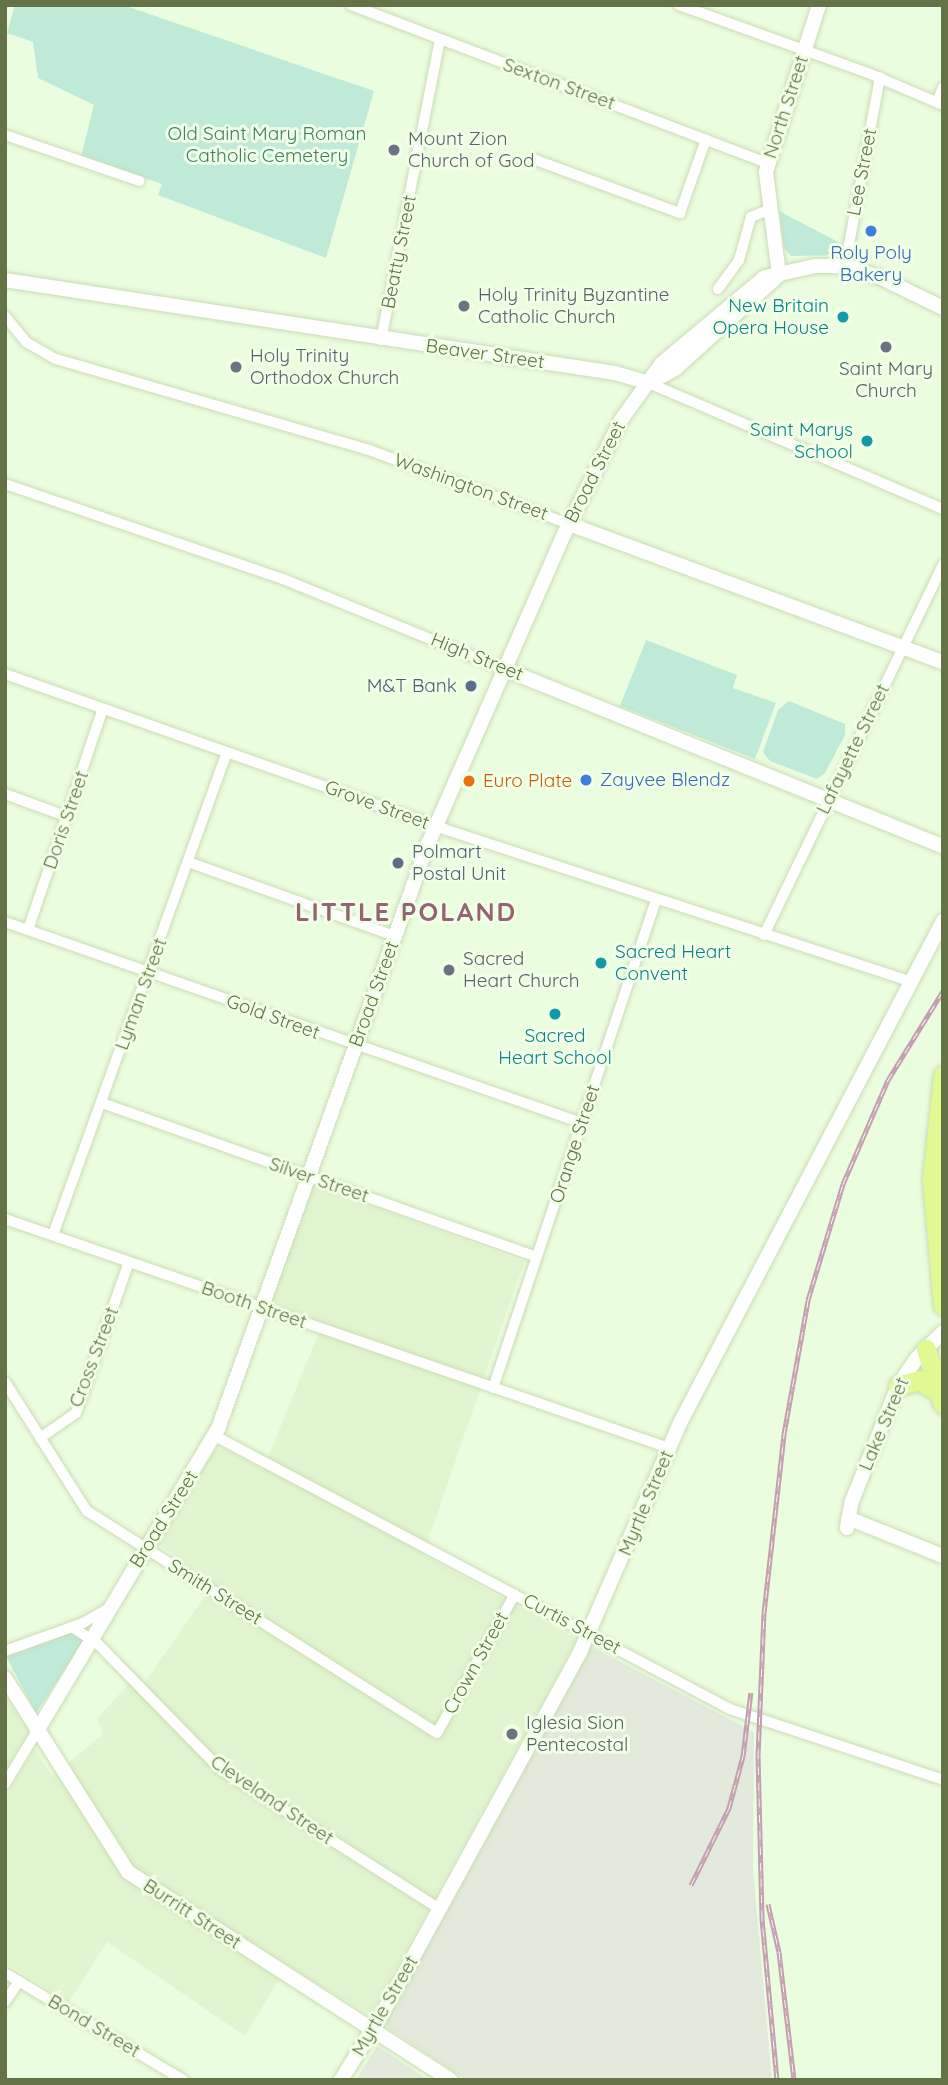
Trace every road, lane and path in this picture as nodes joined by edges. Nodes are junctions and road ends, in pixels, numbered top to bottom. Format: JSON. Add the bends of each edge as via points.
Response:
{"nodes":[{"id":1,"x":351,"y":5,"type":"edge"},
{"id":2,"x":679,"y":5,"type":"edge"},
{"id":3,"x":819,"y":5,"type":"edge"},
{"id":4,"x":440,"y":40,"type":"junction"},
{"id":5,"x":805,"y":50,"type":"junction"},
{"id":6,"x":880,"y":77,"type":"junction"},
{"id":7,"x":943,"y":87,"type":"edge"},
{"id":8,"x":940,"y":103,"type":"edge"},
{"id":9,"x":5,"y":135,"type":"edge"},
{"id":10,"x":706,"y":139,"type":"junction"},
{"id":11,"x":533,"y":159,"type":"dead end"},
{"id":12,"x":768,"y":163,"type":"junction"},
{"id":13,"x":139,"y":181,"type":"dead end"},
{"id":14,"x":768,"y":210,"type":"junction"},
{"id":15,"x":845,"y":266,"type":"junction"},
{"id":16,"x":779,"y":275,"type":"junction"},
{"id":17,"x":5,"y":279,"type":"edge"},
{"id":18,"x":718,"y":289,"type":"dead end"},
{"id":19,"x":943,"y":308,"type":"edge"},
{"id":20,"x":5,"y":316,"type":"edge"},
{"id":21,"x":16,"y":331,"type":"junction"},
{"id":22,"x":5,"y":338,"type":"edge"},
{"id":23,"x":381,"y":340,"type":"junction"},
{"id":24,"x":649,"y":383,"type":"junction"},
{"id":25,"x":5,"y":484,"type":"edge"},
{"id":26,"x":943,"y":509,"type":"edge"},
{"id":27,"x":569,"y":524,"type":"junction"},
{"id":28,"x":943,"y":564,"type":"edge"},
{"id":29,"x":903,"y":647,"type":"junction"},
{"id":30,"x":943,"y":662,"type":"edge"},
{"id":31,"x":504,"y":668,"type":"junction"},
{"id":32,"x":5,"y":674,"type":"edge"},
{"id":33,"x":103,"y":709,"type":"junction"},
{"id":34,"x":227,"y":752,"type":"junction"},
{"id":35,"x":5,"y":794,"type":"edge"},
{"id":36,"x":829,"y":800,"type":"junction"},
{"id":37,"x":68,"y":817,"type":"junction"},
{"id":38,"x":435,"y":826,"type":"junction"},
{"id":39,"x":943,"y":846,"type":"edge"},
{"id":40,"x":188,"y":862,"type":"junction"},
{"id":41,"x":656,"y":901,"type":"junction"},
{"id":42,"x":943,"y":921,"type":"edge"},
{"id":43,"x":5,"y":922,"type":"edge"},
{"id":44,"x":28,"y":930,"type":"junction"},
{"id":45,"x":764,"y":935,"type":"junction"},
{"id":46,"x":395,"y":936,"type":"junction"},
{"id":47,"x":150,"y":973,"type":"junction"},
{"id":48,"x":911,"y":982,"type":"junction"},
{"id":49,"x":356,"y":1046,"type":"junction"},
{"id":50,"x":943,"y":1075,"type":"edge"},
{"id":51,"x":102,"y":1103,"type":"junction"},
{"id":52,"x":582,"y":1123,"type":"junction"},
{"id":53,"x":309,"y":1176,"type":"junction"},
{"id":54,"x":5,"y":1219,"type":"edge"},
{"id":55,"x":53,"y":1235,"type":"junction"},
{"id":56,"x":537,"y":1257,"type":"junction"},
{"id":57,"x":129,"y":1262,"type":"junction"},
{"id":58,"x":943,"y":1306,"type":"edge"},
{"id":59,"x":262,"y":1308,"type":"junction"},
{"id":60,"x":934,"y":1341,"type":"edge"},
{"id":61,"x":5,"y":1382,"type":"edge"},
{"id":62,"x":898,"y":1386,"type":"junction"},
{"id":63,"x":498,"y":1390,"type":"junction"},
{"id":64,"x":941,"y":1398,"type":"edge"},
{"id":65,"x":215,"y":1436,"type":"junction"},
{"id":66,"x":40,"y":1438,"type":"junction"},
{"id":67,"x":669,"y":1448,"type":"junction"},
{"id":68,"x":146,"y":1548,"type":"junction"},
{"id":69,"x":943,"y":1556,"type":"edge"},
{"id":70,"x":515,"y":1594,"type":"junction"},
{"id":71,"x":109,"y":1608,"type":"junction"},
{"id":72,"x":72,"y":1627,"type":"junction"},
{"id":73,"x":589,"y":1634,"type":"junction"},
{"id":74,"x":93,"y":1639,"type":"junction"},
{"id":75,"x":5,"y":1651,"type":"edge"},
{"id":76,"x":5,"y":1678,"type":"edge"},
{"id":77,"x":37,"y":1731,"type":"junction"},
{"id":78,"x":437,"y":1733,"type":"joint"},
{"id":79,"x":943,"y":1780,"type":"edge"},
{"id":80,"x":5,"y":1784,"type":"edge"},
{"id":81,"x":440,"y":1909,"type":"junction"},
{"id":82,"x":5,"y":1973,"type":"edge"},
{"id":83,"x":19,"y":1981,"type":"junction"},
{"id":84,"x":5,"y":2002,"type":"edge"},
{"id":85,"x":373,"y":2030,"type":"junction"},
{"id":86,"x":183,"y":2080,"type":"edge"},
{"id":87,"x":341,"y":2080,"type":"edge"},
{"id":88,"x":451,"y":2080,"type":"edge"}],
"edges":[{"from":1,"to":4,"type":"street","name":"Sexton Street"},
{"from":2,"to":5,"type":"street"},
{"from":3,"to":5,"type":"street","name":"North Street"},
{"from":4,"to":10,"type":"street","name":"Sexton Street"},
{"from":4,"to":23,"type":"street","name":"Beatty Street"},
{"from":5,"to":6,"type":"street"},
{"from":5,"to":12,"type":"street","name":"North Street"},
{"from":6,"to":8,"type":"street"},
{"from":6,"to":15,"type":"street","name":"Lee Street"},
{"from":7,"to":8,"type":"street"},
{"from":9,"to":13,"type":"street"},
{"from":10,"to":11,"type":"street","via":[[680,213]]},
{"from":10,"to":12,"type":"street","name":"Sexton Street"},
{"from":12,"to":14,"type":"street","name":"North Street"},
{"from":14,"to":16,"type":"street","name":"North Street"},
{"from":14,"to":18,"type":"street","via":[[751,217],[741,256]]},
{"from":15,"to":16,"type":"street","name":"Broad Street","via":[[815,266]]},
{"from":15,"to":19,"type":"street","name":"Broad Street"},
{"from":16,"to":24,"type":"street","name":"Broad Street","via":[[762,278],[735,298],[662,363]]},
{"from":17,"to":23,"type":"street","name":"Beaver Street"},
{"from":20,"to":21,"type":"street","name":"Washington Street"},
{"from":21,"to":22,"type":"street"},
{"from":21,"to":27,"type":"street","name":"Washington Street","via":[[35,349],[62,361],[369,450]]},
{"from":23,"to":24,"type":"street","name":"Beaver Street","via":[[603,371]]},
{"from":24,"to":26,"type":"street","name":"Beaver Street"},
{"from":24,"to":27,"type":"street","name":"Broad Street","via":[[621,419]]},
{"from":25,"to":31,"type":"street","name":"High Street","via":[[283,579]]},
{"from":27,"to":29,"type":"street","name":"Washington Street"},
{"from":27,"to":31,"type":"street","name":"Broad Street"},
{"from":28,"to":29,"type":"street","name":"Lafayette Street"},
{"from":29,"to":30,"type":"street","name":"Washington Street"},
{"from":29,"to":36,"type":"street","name":"Lafayette Street"},
{"from":31,"to":36,"type":"street","name":"High Street"},
{"from":31,"to":38,"type":"street","name":"Broad Street"},
{"from":32,"to":33,"type":"street","name":"Grove Street"},
{"from":33,"to":34,"type":"street","name":"Grove Street"},
{"from":33,"to":37,"type":"street","name":"Doris Street"},
{"from":34,"to":38,"type":"street","name":"Grove Street"},
{"from":34,"to":40,"type":"street","name":"Lyman Street"},
{"from":35,"to":37,"type":"street"},
{"from":36,"to":39,"type":"street","name":"High Street"},
{"from":36,"to":45,"type":"street","name":"Lafayette Street"},
{"from":37,"to":44,"type":"street","name":"Doris Street"},
{"from":38,"to":41,"type":"street","name":"Grove Street"},
{"from":38,"to":46,"type":"street","name":"Broad Street"},
{"from":40,"to":46,"type":"street"},
{"from":40,"to":47,"type":"street","name":"Lyman Street"},
{"from":41,"to":45,"type":"street","name":"Grove Street"},
{"from":41,"to":52,"type":"street","name":"Orange Street"},
{"from":42,"to":48,"type":"street","name":"Myrtle Street"},
{"from":43,"to":44,"type":"street","name":"Gold Street"},
{"from":44,"to":47,"type":"street","name":"Gold Street"},
{"from":45,"to":48,"type":"street","name":"Grove Street"},
{"from":46,"to":49,"type":"street","name":"Broad Street"},
{"from":47,"to":49,"type":"street","name":"Gold Street"},
{"from":47,"to":51,"type":"street","name":"Lyman Street"},
{"from":48,"to":67,"type":"street","name":"Myrtle Street"},
{"from":49,"to":52,"type":"street","name":"Gold Street"},
{"from":49,"to":53,"type":"street","name":"Broad Street"},
{"from":50,"to":58,"type":"highway","via":[[932,1180]]},
{"from":51,"to":53,"type":"street","name":"Silver Street"},
{"from":51,"to":55,"type":"street","name":"Lyman Street"},
{"from":52,"to":56,"type":"street","name":"Orange Street"},
{"from":53,"to":56,"type":"street","name":"Silver Street"},
{"from":53,"to":59,"type":"street","name":"Broad Street"},
{"from":54,"to":55,"type":"street","name":"Booth Street"},
{"from":55,"to":57,"type":"street","name":"Booth Street"},
{"from":56,"to":63,"type":"street","name":"Orange Street"},
{"from":57,"to":59,"type":"street","name":"Booth Street"},
{"from":57,"to":66,"type":"street","name":"Cross Street","via":[[76,1413]]},
{"from":59,"to":63,"type":"street","name":"Booth Street"},
{"from":59,"to":65,"type":"street","name":"Broad Street"},
{"from":60,"to":62,"type":"street","name":"Lake Street"},
{"from":60,"to":64,"type":"highway"},
{"from":61,"to":66,"type":"street","name":"Smith Street"},
{"from":62,"to":64,"type":"highway","via":[[919,1380]]},
{"from":62,"to":69,"type":"street","name":"Lake Street","via":[[847,1523]]},
{"from":63,"to":67,"type":"street","name":"Booth Street"},
{"from":65,"to":68,"type":"street","name":"Broad Street"},
{"from":65,"to":70,"type":"street","name":"Curtis Street"},
{"from":66,"to":68,"type":"street","name":"Smith Street","via":[[87,1511]]},
{"from":67,"to":73,"type":"street","name":"Myrtle Street"},
{"from":68,"to":71,"type":"street","name":"Broad Street"},
{"from":68,"to":78,"type":"street","name":"Smith Street"},
{"from":70,"to":73,"type":"street","name":"Curtis Street"},
{"from":70,"to":78,"type":"street","name":"Crown Street"},
{"from":71,"to":72,"type":"street"},
{"from":71,"to":74,"type":"street","name":"Broad Street"},
{"from":72,"to":74,"type":"street"},
{"from":72,"to":75,"type":"street"},
{"from":73,"to":79,"type":"street","name":"Curtis Street","via":[[748,1716]]},
{"from":73,"to":81,"type":"street","name":"Myrtle Street"},
{"from":74,"to":77,"type":"street","name":"Broad Street"},
{"from":74,"to":81,"type":"street","name":"Cleveland Street","via":[[220,1769]]},
{"from":76,"to":77,"type":"street","name":"Burritt Street"},
{"from":77,"to":80,"type":"street","name":"Broad Street"},
{"from":77,"to":85,"type":"street","name":"Burritt Street","via":[[130,1874]]},
{"from":81,"to":85,"type":"street","name":"Myrtle Street"},
{"from":82,"to":83,"type":"street","name":"Bond Street"},
{"from":83,"to":84,"type":"street"},
{"from":83,"to":86,"type":"street","name":"Bond Street"},
{"from":85,"to":87,"type":"street","name":"Myrtle Street"},
{"from":85,"to":88,"type":"street","name":"Burritt Street"}]}
